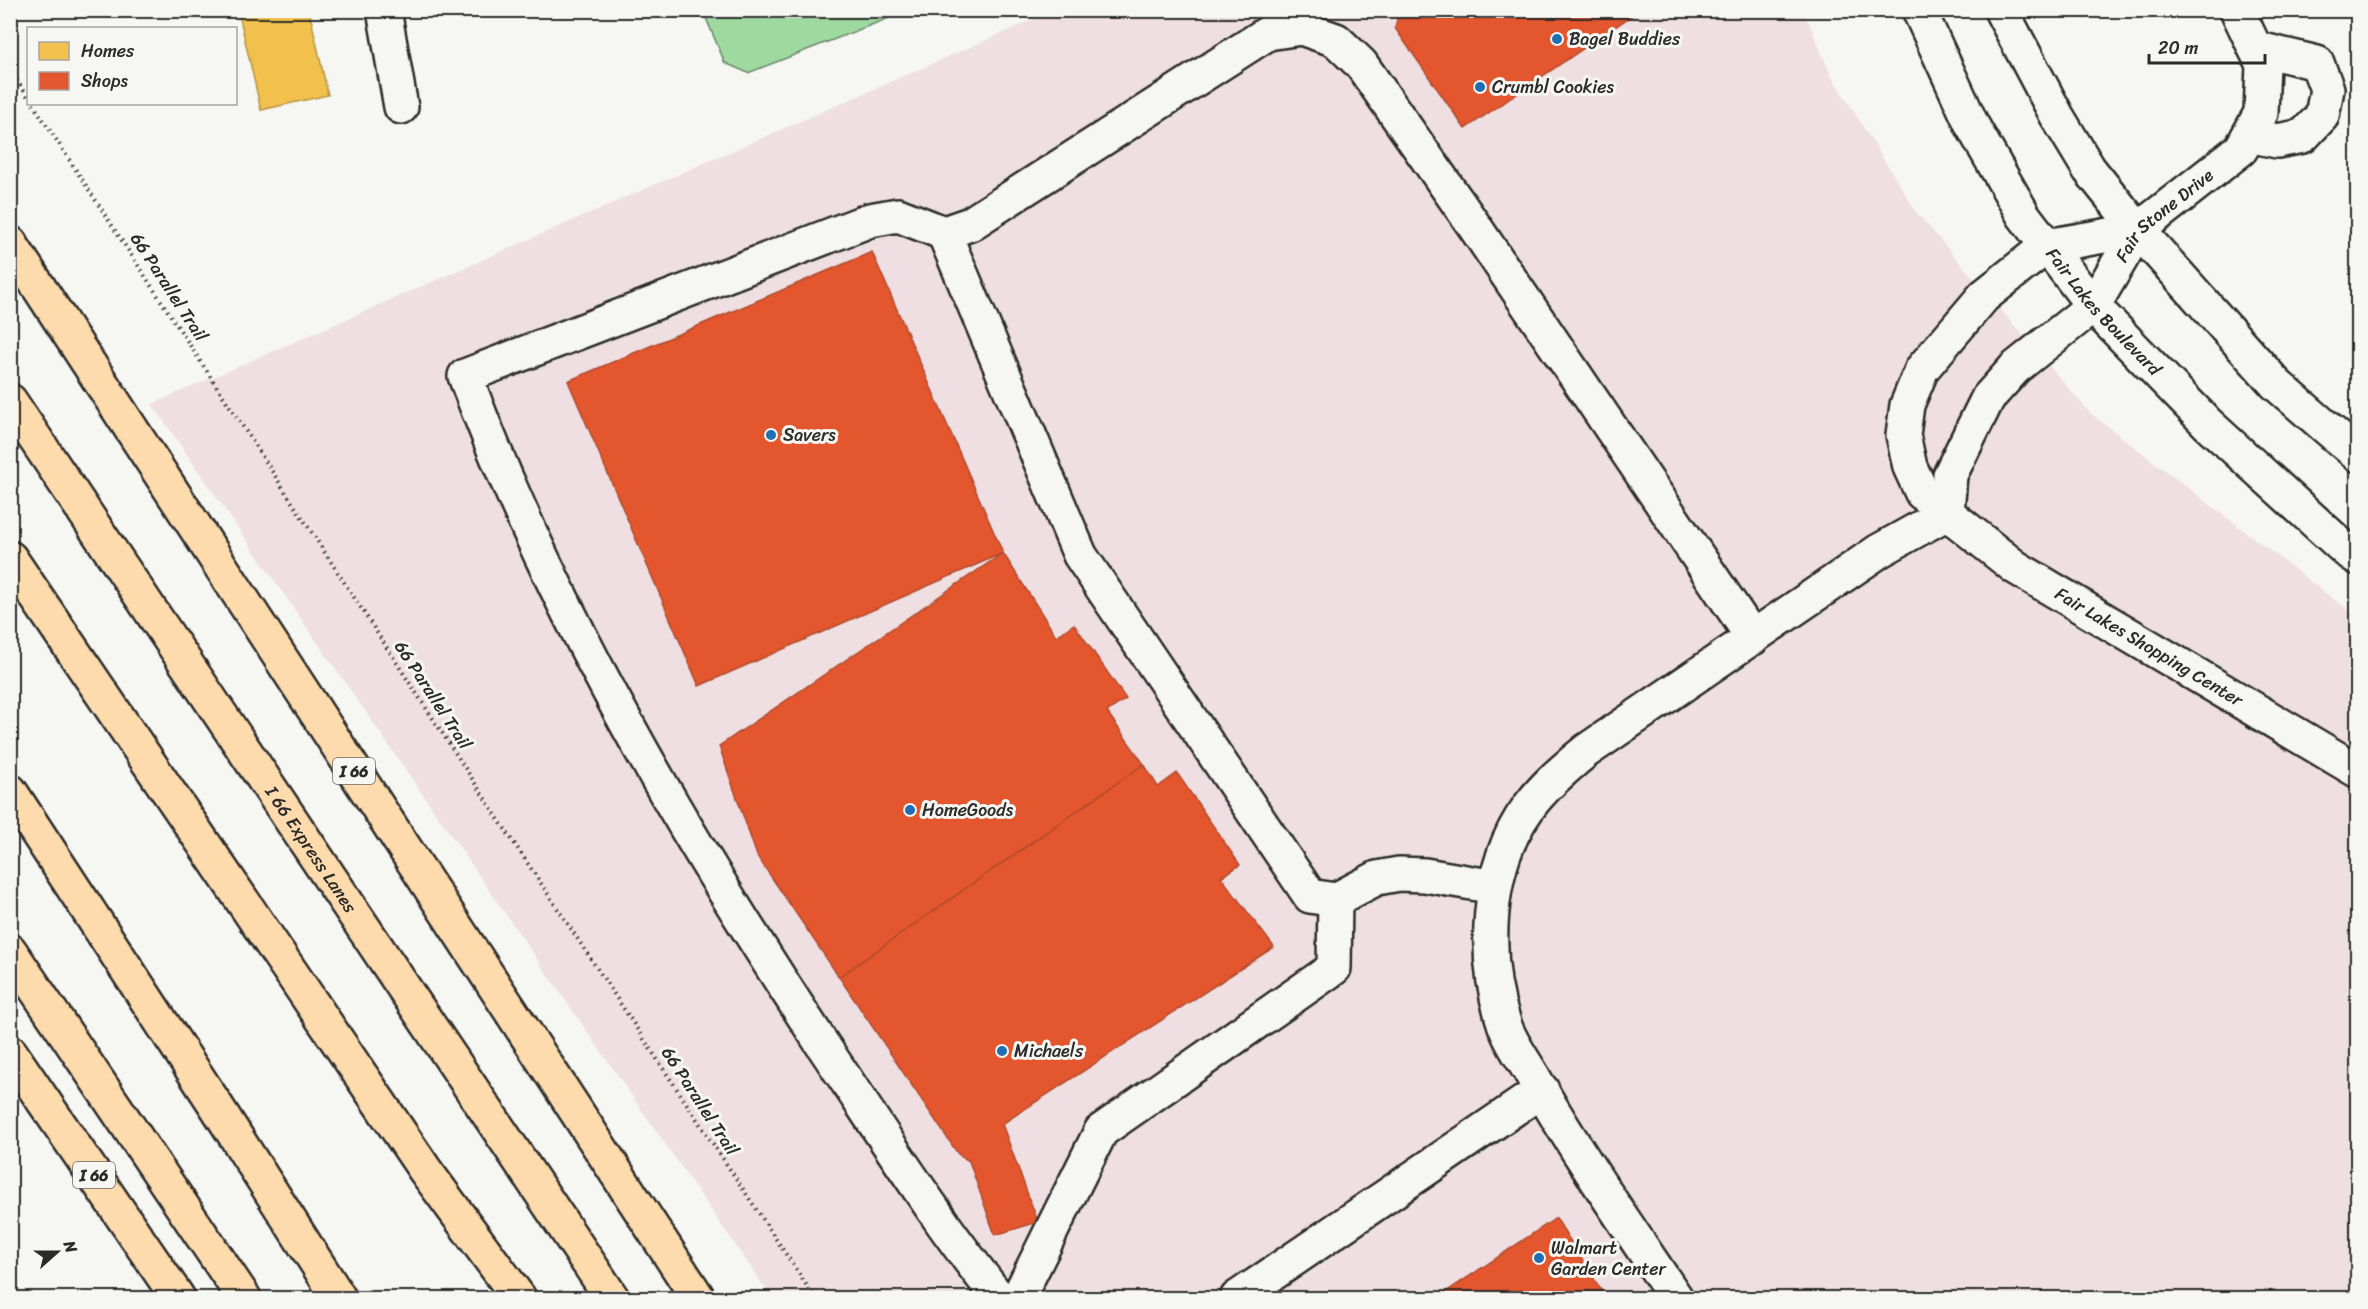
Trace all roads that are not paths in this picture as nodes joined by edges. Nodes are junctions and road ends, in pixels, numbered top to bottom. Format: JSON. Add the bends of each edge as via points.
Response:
{"nodes":[{"id":1,"x":384,"y":10,"type":"edge"},
{"id":2,"x":1919,"y":10,"type":"edge"},
{"id":3,"x":2001,"y":10,"type":"edge"},
{"id":4,"x":2237,"y":10,"type":"edge"},
{"id":5,"x":2256,"y":48,"type":"junction"},
{"id":6,"x":401,"y":107,"type":"dead end"},
{"id":7,"x":2248,"y":135,"type":"junction"},
{"id":8,"x":2138,"y":230,"type":"junction"},
{"id":9,"x":944,"y":233,"type":"junction"},
{"id":10,"x":10,"y":243,"type":"edge"},
{"id":11,"x":2047,"y":246,"type":"junction"},
{"id":12,"x":2093,"y":306,"type":"junction"},
{"id":13,"x":10,"y":401,"type":"edge"},
{"id":14,"x":2358,"y":455,"type":"edge"},
{"id":15,"x":1947,"y":513,"type":"junction"},
{"id":16,"x":10,"y":558,"type":"edge"},
{"id":17,"x":2358,"y":558,"type":"edge"},
{"id":18,"x":1753,"y":639,"type":"junction"},
{"id":19,"x":2358,"y":771,"type":"edge"},
{"id":20,"x":10,"y":791,"type":"edge"},
{"id":21,"x":1495,"y":887,"type":"junction"},
{"id":22,"x":1335,"y":900,"type":"junction"},
{"id":23,"x":10,"y":951,"type":"edge"},
{"id":24,"x":10,"y":1052,"type":"edge"},
{"id":25,"x":1542,"y":1090,"type":"junction"},
{"id":26,"x":178,"y":1299,"type":"edge"},
{"id":27,"x":244,"y":1299,"type":"edge"},
{"id":28,"x":339,"y":1299,"type":"edge"},
{"id":29,"x":519,"y":1299,"type":"edge"},
{"id":30,"x":612,"y":1299,"type":"edge"},
{"id":31,"x":698,"y":1299,"type":"edge"},
{"id":32,"x":999,"y":1299,"type":"edge"},
{"id":33,"x":1018,"y":1299,"type":"edge"},
{"id":34,"x":1237,"y":1299,"type":"edge"},
{"id":35,"x":1676,"y":1299,"type":"edge"}],
"edges":[{"from":1,"to":6,"type":"street"},
{"from":2,"to":11,"type":"street","name":"Fair Lakes Boulevard","via":[[1972,125],[2024,216]]},
{"from":3,"to":8,"type":"street","via":[[2084,160]]},
{"from":4,"to":5,"type":"street","name":"Fair Stone Drive"},
{"from":5,"to":7,"type":"street","name":"Fair Stone Drive","via":[[2263,66],[2261,113]]},
{"from":5,"to":7,"type":"street","via":[[2317,63],[2327,89],[2322,116],[2303,136],[2277,141]]},
{"from":7,"to":8,"type":"street","name":"Fair Stone Drive","via":[[2241,149]]},
{"from":8,"to":11,"type":"street"},
{"from":8,"to":12,"type":"street","name":"Fair Stone Drive"},
{"from":8,"to":14,"type":"street","via":[[2276,384]]},
{"from":9,"to":18,"type":"street","via":[[970,224],[1268,33],[1301,28],[1336,40],[1362,64]]},
{"from":9,"to":22,"type":"street","via":[[1080,555],[1310,896]]},
{"from":9,"to":32,"type":"street","via":[[898,215],[870,220],[465,376],[545,568],[663,791],[755,942],[935,1213]]},
{"from":10,"to":31,"type":"highway","number":"I 66"},
{"from":11,"to":12,"type":"street","name":"Fair Lakes Boulevard"},
{"from":11,"to":15,"type":"street","name":"Fair Lakes Shopping Center","via":[[1984,296],[1948,336],[1922,369],[1907,405],[1903,435],[1910,467],[1922,493]]},
{"from":12,"to":15,"type":"street","via":[[2015,368],[1988,398],[1950,475]]},
{"from":12,"to":17,"type":"street","name":"Fair Lakes Boulevard","via":[[2208,424]]},
{"from":13,"to":30,"type":"highway","name":"I 66 Express Lanes"},
{"from":15,"to":18,"type":"street","via":[[1880,551]]},
{"from":15,"to":19,"type":"street","name":"Fair Lakes Shopping Center","via":[[2015,567]]},
{"from":16,"to":29,"type":"highway","via":[[425,1170]]},
{"from":18,"to":21,"type":"street","via":[[1586,751],[1554,778],[1527,809],[1507,848]]},
{"from":20,"to":28,"type":"highway"},
{"from":21,"to":22,"type":"street","via":[[1399,874],[1377,878]]},
{"from":21,"to":25,"type":"street","via":[[1490,930],[1493,980],[1505,1028]]},
{"from":22,"to":33,"type":"street","via":[[1334,968],[1101,1131]]},
{"from":23,"to":27,"type":"highway"},
{"from":24,"to":26,"type":"highway","number":"I 66"},
{"from":25,"to":34,"type":"street"},
{"from":25,"to":35,"type":"street"}]}
